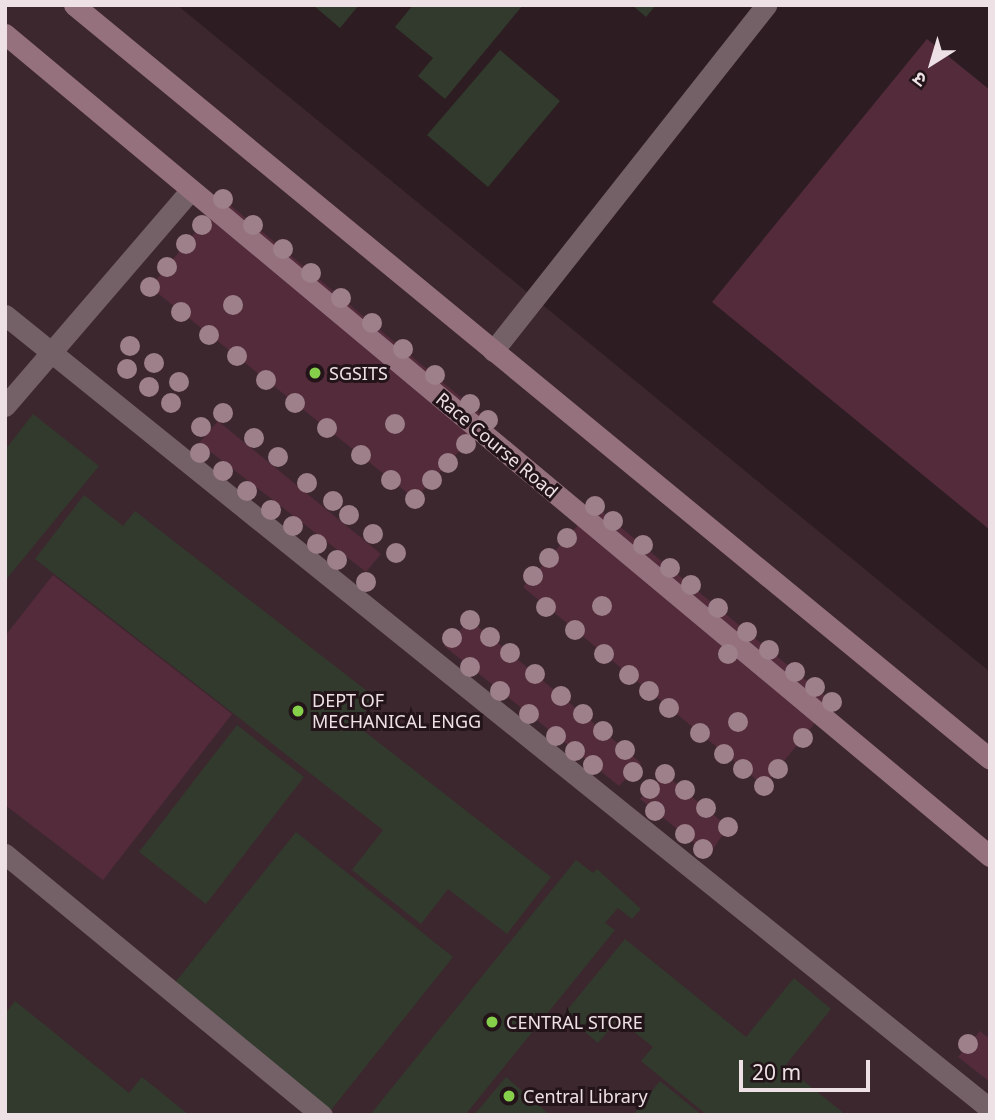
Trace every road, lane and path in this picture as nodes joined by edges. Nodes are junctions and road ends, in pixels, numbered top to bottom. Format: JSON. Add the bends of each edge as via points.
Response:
{"nodes":[{"id":1,"x":74,"y":5,"type":"edge"},
{"id":2,"x":766,"y":5,"type":"edge"},
{"id":3,"x":5,"y":34,"type":"edge"},
{"id":4,"x":190,"y":191,"type":"junction"},
{"id":5,"x":5,"y":315,"type":"edge"},
{"id":6,"x":493,"y":351,"type":"junction"},
{"id":7,"x":50,"y":352,"type":"junction"},
{"id":8,"x":5,"y":406,"type":"edge"},
{"id":9,"x":990,"y":758,"type":"edge"},
{"id":10,"x":5,"y":854,"type":"edge"},
{"id":11,"x":990,"y":856,"type":"edge"},
{"id":12,"x":990,"y":1109,"type":"edge"},
{"id":13,"x":322,"y":1115,"type":"edge"}],
"edges":[{"from":1,"to":6,"type":"street"},
{"from":2,"to":6,"type":"street"},
{"from":3,"to":4,"type":"street","name":"Race Course Road"},
{"from":4,"to":7,"type":"street"},
{"from":4,"to":11,"type":"street","name":"Race Course Road"},
{"from":5,"to":7,"type":"street"},
{"from":6,"to":9,"type":"street"},
{"from":7,"to":8,"type":"street"},
{"from":7,"to":12,"type":"street"},
{"from":10,"to":13,"type":"street"}]}
